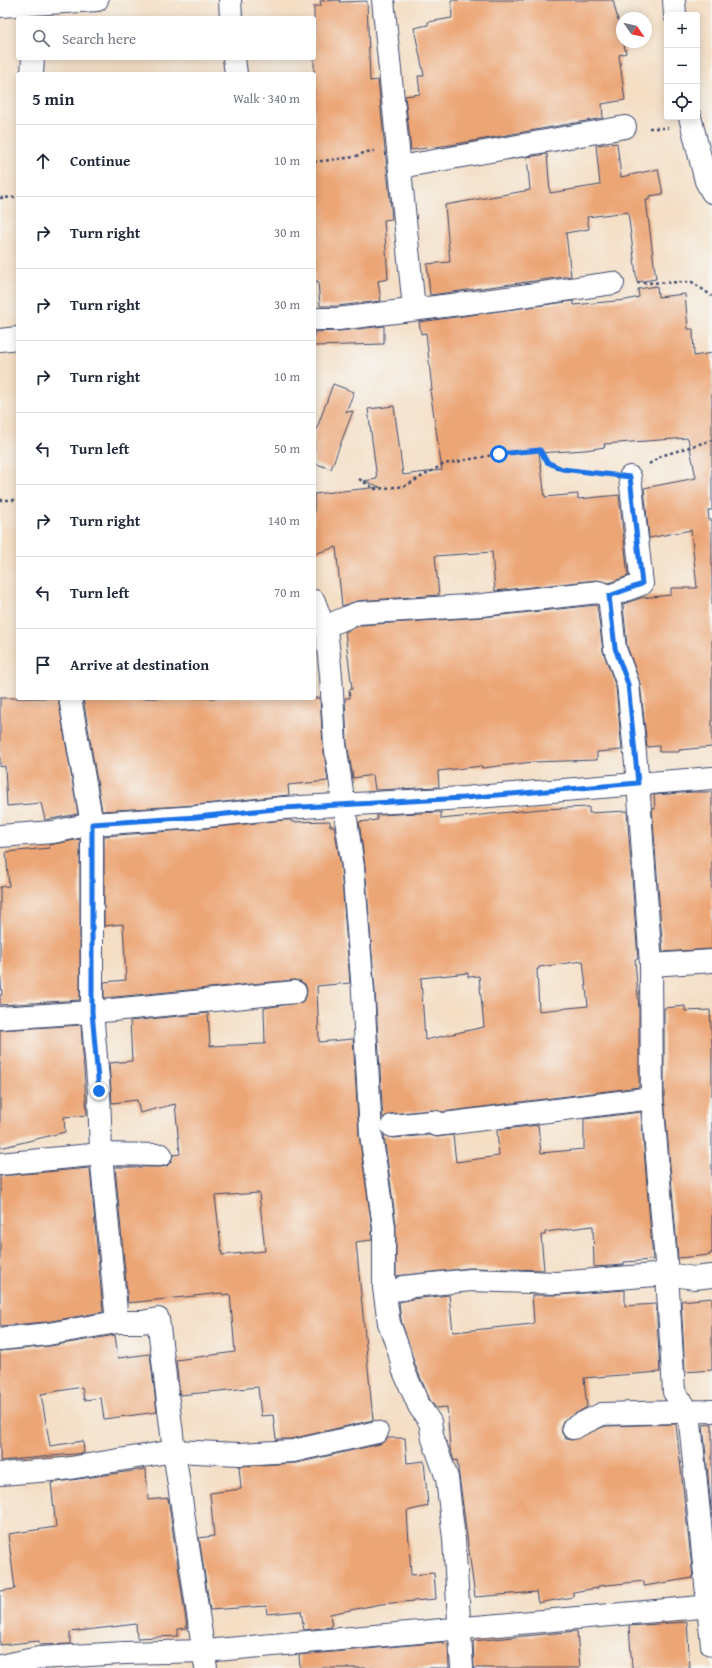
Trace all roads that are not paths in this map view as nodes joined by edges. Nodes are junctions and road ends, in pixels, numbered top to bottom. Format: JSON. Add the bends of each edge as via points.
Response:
{"nodes":[{"id":1,"x":97,"y":0,"type":"edge"},
{"id":2,"x":230,"y":0,"type":"edge"},
{"id":3,"x":383,"y":0,"type":"edge"},
{"id":4,"x":674,"y":0,"type":"edge"},
{"id":5,"x":2,"y":4,"type":"edge"},
{"id":6,"x":36,"y":11,"type":"edge"},
{"id":7,"x":675,"y":12,"type":"edge"},
{"id":8,"x":231,"y":16,"type":"edge"},
{"id":9,"x":33,"y":60,"type":"edge"},
{"id":10,"x":234,"y":60,"type":"edge"},
{"id":11,"x":32,"y":72,"type":"edge"},
{"id":12,"x":236,"y":72,"type":"edge"},
{"id":13,"x":691,"y":123,"type":"edge"},
{"id":14,"x":625,"y":127,"type":"road end"},
{"id":15,"x":400,"y":167,"type":"junction"},
{"id":16,"x":712,"y":192,"type":"edge"},
{"id":17,"x":614,"y":283,"type":"road end"},
{"id":18,"x":414,"y":309,"type":"junction"},
{"id":19,"x":316,"y":319,"type":"edge"},
{"id":20,"x":16,"y":338,"type":"edge"},
{"id":21,"x":0,"y":340,"type":"edge"},
{"id":22,"x":630,"y":477,"type":"road end"},
{"id":23,"x":610,"y":596,"type":"junction"},
{"id":24,"x":316,"y":607,"type":"edge"},
{"id":25,"x":336,"y":622,"type":"dead end"},
{"id":26,"x":70,"y":700,"type":"edge"},
{"id":27,"x":712,"y":778,"type":"edge"},
{"id":28,"x":638,"y":783,"type":"junction"},
{"id":29,"x":343,"y":804,"type":"junction"},
{"id":30,"x":92,"y":824,"type":"junction"},
{"id":31,"x":0,"y":836,"type":"edge"},
{"id":32,"x":712,"y":960,"type":"edge"},
{"id":33,"x":651,"y":965,"type":"junction"},
{"id":34,"x":295,"y":992,"type":"dead end"},
{"id":35,"x":92,"y":1012,"type":"junction"},
{"id":36,"x":0,"y":1018,"type":"edge"},
{"id":37,"x":652,"y":1098,"type":"junction"},
{"id":38,"x":392,"y":1126,"type":"dead end"},
{"id":39,"x":102,"y":1154,"type":"junction"},
{"id":40,"x":161,"y":1155,"type":"dead end"},
{"id":41,"x":0,"y":1164,"type":"edge"},
{"id":42,"x":667,"y":1274,"type":"junction"},
{"id":43,"x":712,"y":1276,"type":"edge"},
{"id":44,"x":393,"y":1290,"type":"dead end"},
{"id":45,"x":117,"y":1322,"type":"junction"},
{"id":46,"x":0,"y":1339,"type":"edge"},
{"id":47,"x":712,"y":1411,"type":"edge"},
{"id":48,"x":689,"y":1412,"type":"junction"},
{"id":49,"x":573,"y":1428,"type":"dead end"},
{"id":50,"x":377,"y":1432,"type":"dead end"},
{"id":51,"x":174,"y":1451,"type":"junction"},
{"id":52,"x":0,"y":1474,"type":"edge"},
{"id":53,"x":709,"y":1606,"type":"edge"},
{"id":54,"x":460,"y":1628,"type":"junction"},
{"id":55,"x":712,"y":1645,"type":"edge"},
{"id":56,"x":205,"y":1660,"type":"edge"},
{"id":57,"x":0,"y":1666,"type":"edge"},
{"id":58,"x":462,"y":1668,"type":"edge"}],
"edges":[{"from":1,"to":6,"type":"street"},
{"from":2,"to":8,"type":"street"},
{"from":3,"to":15,"type":"street"},
{"from":4,"to":7,"type":"street"},
{"from":5,"to":6,"type":"street"},
{"from":9,"to":11,"type":"street"},
{"from":10,"to":12,"type":"street"},
{"from":13,"to":16,"type":"street","via":[[706,181]]},
{"from":14,"to":15,"type":"street"},
{"from":15,"to":18,"type":"street"},
{"from":17,"to":18,"type":"street"},
{"from":18,"to":19,"type":"street","via":[[338,319]]},
{"from":20,"to":21,"type":"street"},
{"from":22,"to":23,"type":"street","via":[[642,584]]},
{"from":23,"to":25,"type":"street","via":[[598,592],[482,605],[358,613]]},
{"from":23,"to":28,"type":"street","via":[[615,648],[628,684]]},
{"from":24,"to":29,"type":"street","via":[[327,637],[335,744]]},
{"from":26,"to":30,"type":"street"},
{"from":27,"to":28,"type":"street"},
{"from":28,"to":29,"type":"street","via":[[464,798]]},
{"from":28,"to":33,"type":"street"},
{"from":29,"to":30,"type":"street"},
{"from":29,"to":54,"type":"street","via":[[353,867],[371,1134],[384,1227],[384,1288],[389,1323],[403,1369],[419,1406],[430,1422],[432,1439],[447,1478]]},
{"from":30,"to":31,"type":"street","via":[[53,832]]},
{"from":30,"to":35,"type":"street"},
{"from":32,"to":33,"type":"street"},
{"from":33,"to":37,"type":"street"},
{"from":34,"to":35,"type":"street"},
{"from":35,"to":36,"type":"street"},
{"from":35,"to":39,"type":"street"},
{"from":37,"to":38,"type":"street","via":[[436,1125],[436,1122],[431,1122]]},
{"from":37,"to":42,"type":"street"},
{"from":39,"to":40,"type":"street"},
{"from":39,"to":41,"type":"street"},
{"from":39,"to":45,"type":"street"},
{"from":42,"to":43,"type":"street","via":[[694,1278]]},
{"from":42,"to":44,"type":"street","via":[[556,1283],[471,1280]]},
{"from":42,"to":48,"type":"street","via":[[674,1392]]},
{"from":45,"to":46,"type":"street"},
{"from":45,"to":51,"type":"street","via":[[158,1319]]},
{"from":47,"to":48,"type":"street"},
{"from":48,"to":49,"type":"street","via":[[602,1414]]},
{"from":48,"to":53,"type":"street"},
{"from":50,"to":51,"type":"street","via":[[293,1451],[216,1454]]},
{"from":51,"to":52,"type":"street","via":[[64,1469]]},
{"from":51,"to":56,"type":"street"},
{"from":53,"to":54,"type":"street"},
{"from":53,"to":55,"type":"street"},
{"from":54,"to":56,"type":"street"},
{"from":54,"to":58,"type":"street"},
{"from":56,"to":57,"type":"street","via":[[124,1653],[39,1658]]}]}
